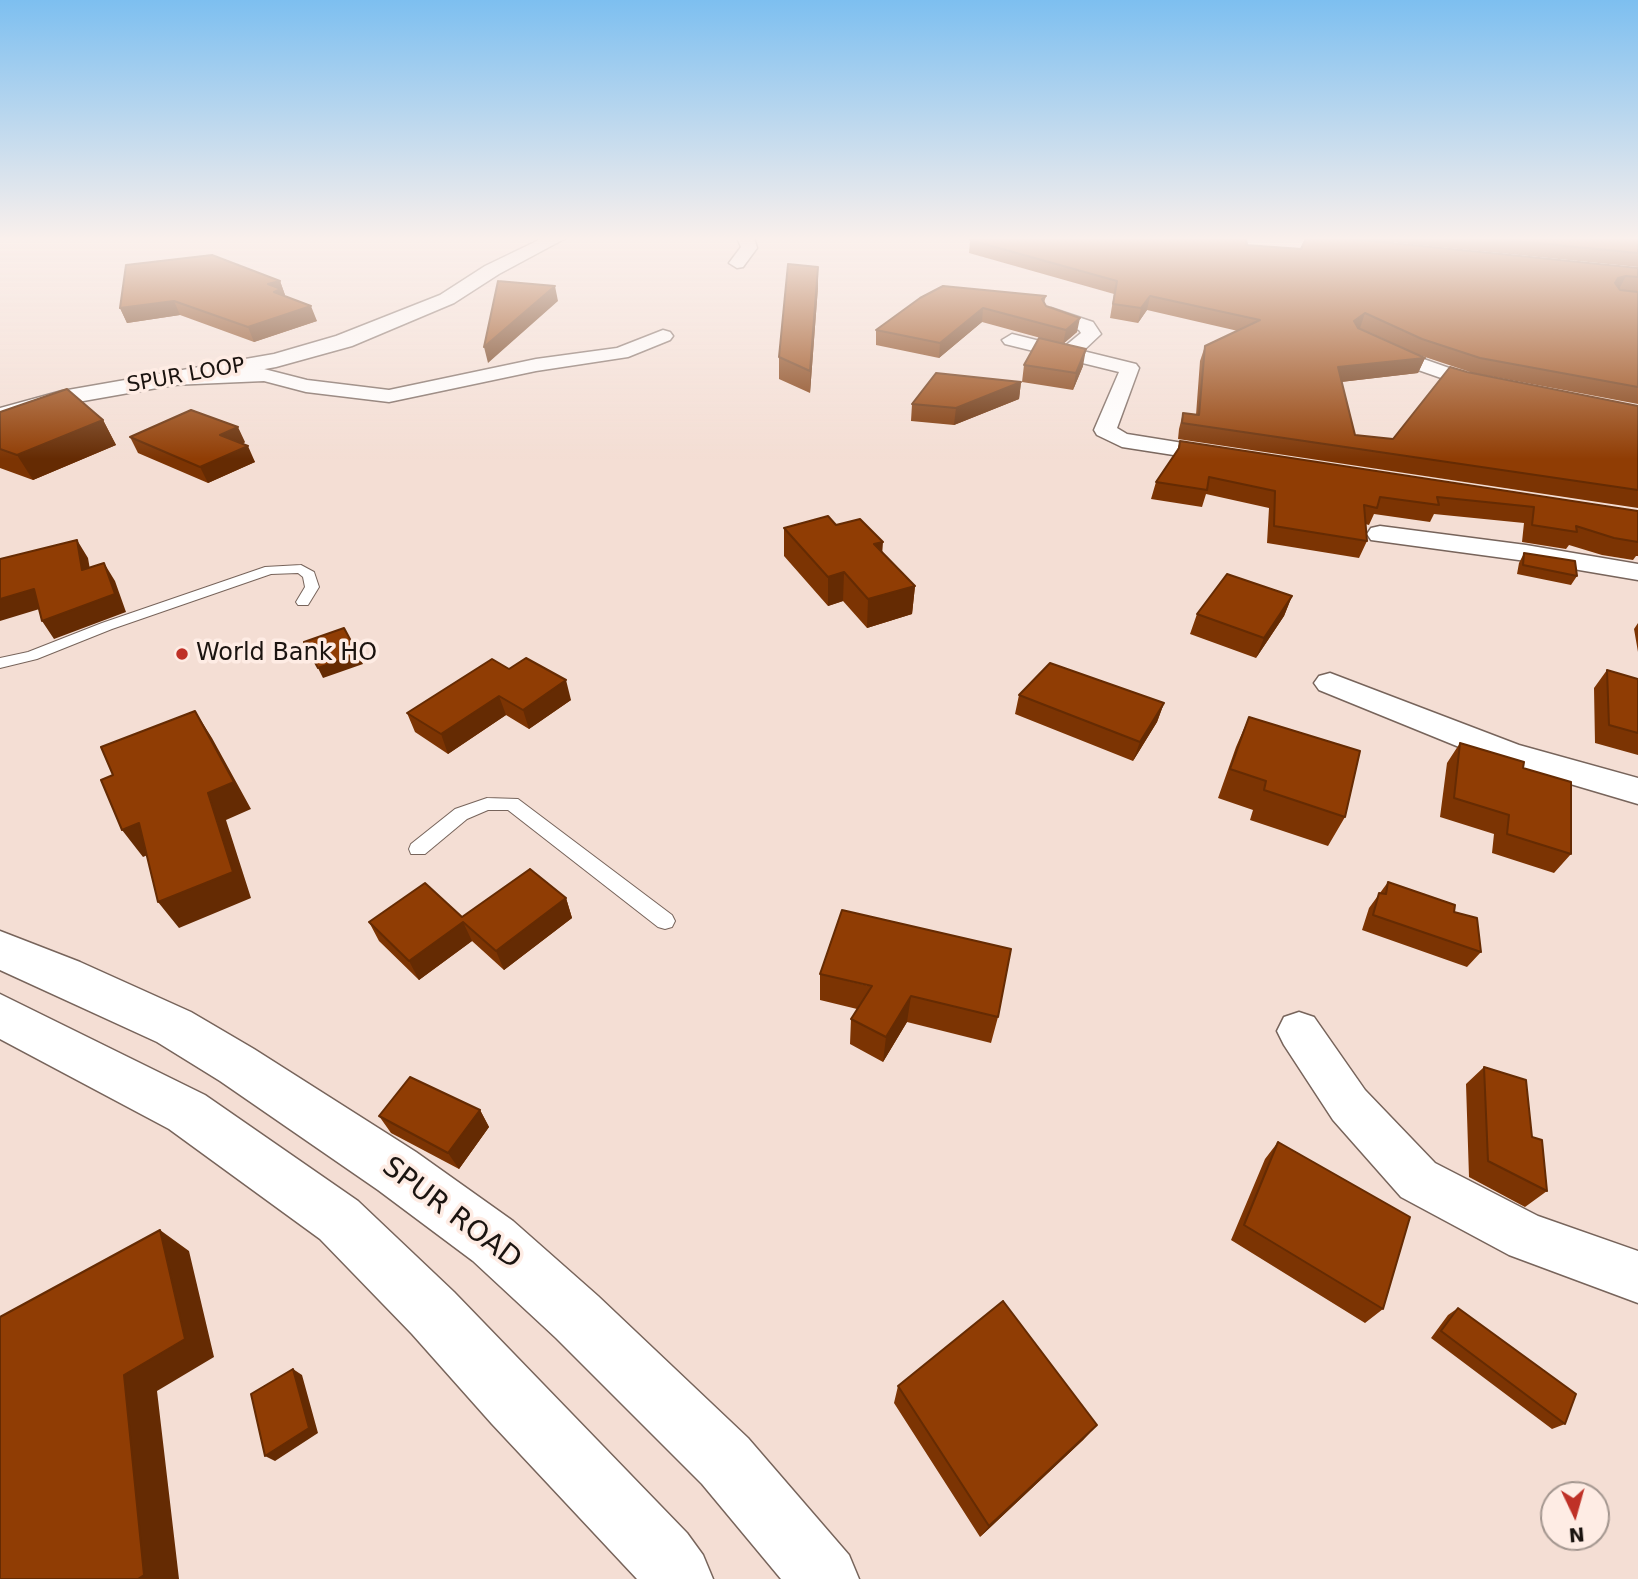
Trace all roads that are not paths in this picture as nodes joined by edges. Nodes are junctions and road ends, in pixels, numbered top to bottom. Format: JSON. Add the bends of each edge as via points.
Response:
{"nodes":[{"id":1,"x":416,"y":312,"type":"edge"},
{"id":2,"x":1051,"y":314,"type":"edge"},
{"id":3,"x":663,"y":336,"type":"dead end"},
{"id":4,"x":1361,"y":336,"type":"edge"},
{"id":5,"x":1012,"y":340,"type":"dead end"},
{"id":6,"x":1070,"y":352,"type":"junction"},
{"id":7,"x":168,"y":379,"type":"junction"},
{"id":8,"x":1516,"y":391,"type":"edge"},
{"id":9,"x":0,"y":415,"type":"edge"},
{"id":10,"x":1253,"y":460,"type":"edge"},
{"id":11,"x":1380,"y":534,"type":"dead end"},
{"id":12,"x":1638,"y":572,"type":"edge"},
{"id":13,"x":303,"y":602,"type":"dead end"},
{"id":14,"x":0,"y":663,"type":"edge"},
{"id":15,"x":1330,"y":684,"type":"dead end"},
{"id":16,"x":1638,"y":791,"type":"edge"},
{"id":17,"x":418,"y":849,"type":"dead end"},
{"id":18,"x":665,"y":921,"type":"dead end"},
{"id":19,"x":0,"y":950,"type":"edge"},
{"id":20,"x":0,"y":1015,"type":"edge"},
{"id":21,"x":1299,"y":1031,"type":"dead end"},
{"id":22,"x":1638,"y":1277,"type":"edge"},
{"id":23,"x":680,"y":1579,"type":"edge"},
{"id":24,"x":825,"y":1579,"type":"edge"}],
"edges":[{"from":1,"to":7,"type":"main road","name":"SPUR LOOP","via":[[344,341],[276,360]]},
{"from":2,"to":6,"type":"street","via":[[1086,327],[1091,334]]},
{"from":3,"to":7,"type":"street","via":[[621,353],[536,365],[389,396],[306,386],[264,375]]},
{"from":4,"to":8,"type":"street","via":[[1408,360]]},
{"from":5,"to":6,"type":"street"},
{"from":6,"to":10,"type":"street","via":[[1129,368],[1105,430],[1113,436]]},
{"from":7,"to":9,"type":"main road","name":"SPUR LOOP","via":[[70,396]]},
{"from":11,"to":12,"type":"street"},
{"from":13,"to":14,"type":"lane","via":[[312,587],[309,575],[301,569],[270,570],[33,656]]},
{"from":15,"to":16,"type":"street","via":[[1508,754]]},
{"from":17,"to":18,"type":"lane","via":[[461,814],[487,804],[512,804]]},
{"from":19,"to":24,"type":"main road","name":"SPUR ROAD","via":[[162,1022],[216,1052],[397,1171],[493,1241],[725,1461]]},
{"from":20,"to":23,"type":"main road","via":[[187,1112],[340,1220],[433,1313]]},
{"from":21,"to":22,"type":"street","via":[[1349,1105],[1418,1180],[1527,1237]]}]}
